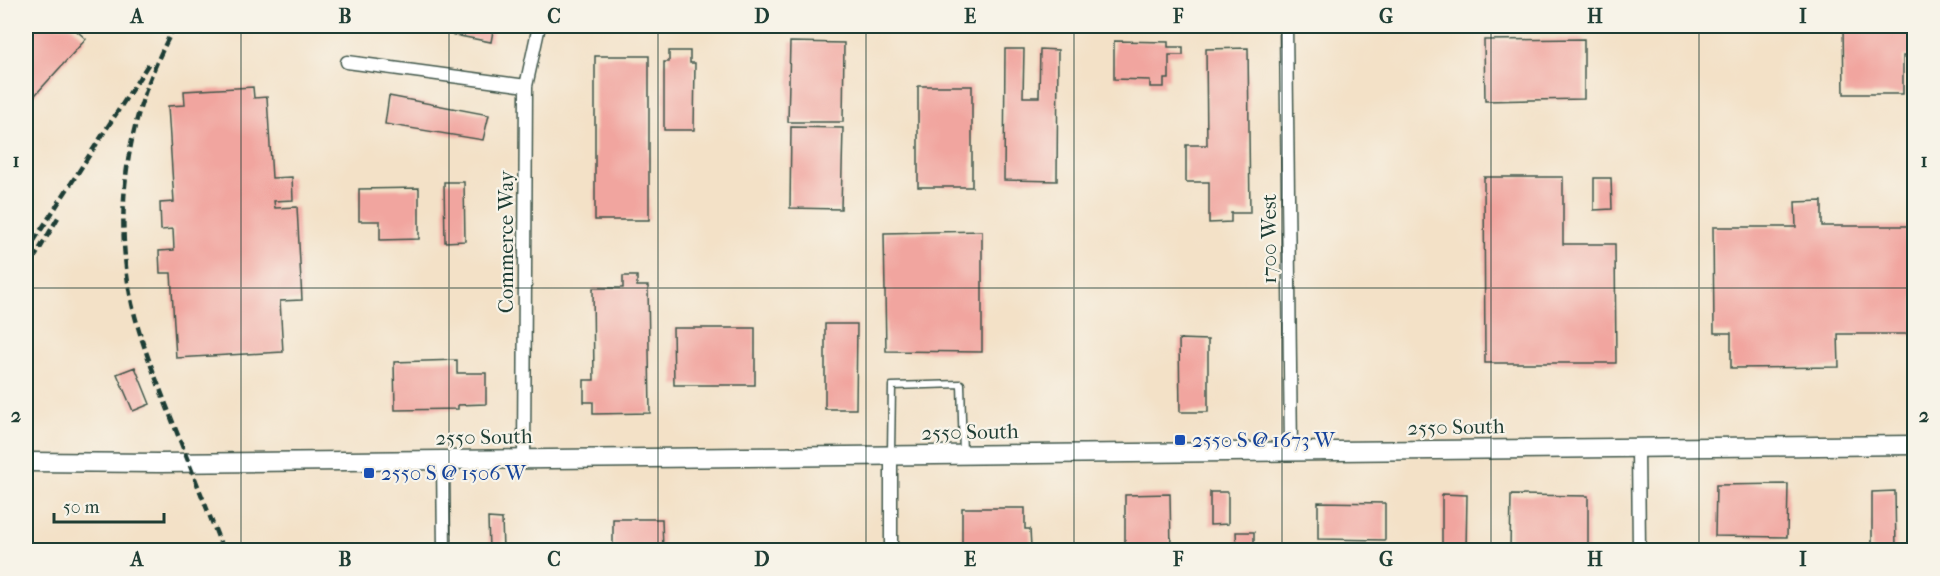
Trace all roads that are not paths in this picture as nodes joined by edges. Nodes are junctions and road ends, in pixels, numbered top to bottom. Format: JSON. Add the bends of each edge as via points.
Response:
{"nodes":[{"id":1,"x":539,"y":26,"type":"edge"},
{"id":2,"x":1286,"y":26,"type":"edge"},
{"id":3,"x":347,"y":62,"type":"dead end"},
{"id":4,"x":526,"y":86,"type":"junction"},
{"id":5,"x":1914,"y":445,"type":"edge"},
{"id":6,"x":1638,"y":448,"type":"junction"},
{"id":7,"x":1291,"y":451,"type":"junction"},
{"id":8,"x":963,"y":455,"type":"junction"},
{"id":9,"x":891,"y":456,"type":"junction"},
{"id":10,"x":524,"y":459,"type":"junction"},
{"id":11,"x":443,"y":460,"type":"junction"},
{"id":12,"x":26,"y":462,"type":"edge"},
{"id":13,"x":444,"y":550,"type":"edge"},
{"id":14,"x":891,"y":550,"type":"edge"},
{"id":15,"x":1639,"y":550,"type":"edge"}],
"edges":[{"from":1,"to":4,"type":"street","name":"Commerce Way"},
{"from":2,"to":7,"type":"street","name":"1700 West"},
{"from":3,"to":4,"type":"street"},
{"from":4,"to":10,"type":"street","name":"Commerce Way"},
{"from":5,"to":6,"type":"main road","name":"2550 South"},
{"from":6,"to":7,"type":"main road","name":"2550 South"},
{"from":6,"to":15,"type":"street"},
{"from":7,"to":8,"type":"main road","name":"2550 South"},
{"from":8,"to":9,"type":"main road","name":"2550 South"},
{"from":8,"to":9,"type":"lane","via":[[961,384],[892,386]]},
{"from":9,"to":10,"type":"main road","name":"2550 South"},
{"from":9,"to":14,"type":"street"},
{"from":10,"to":11,"type":"main road","name":"2550 South"},
{"from":11,"to":12,"type":"main road","name":"2550 South"},
{"from":11,"to":13,"type":"street"}]}
